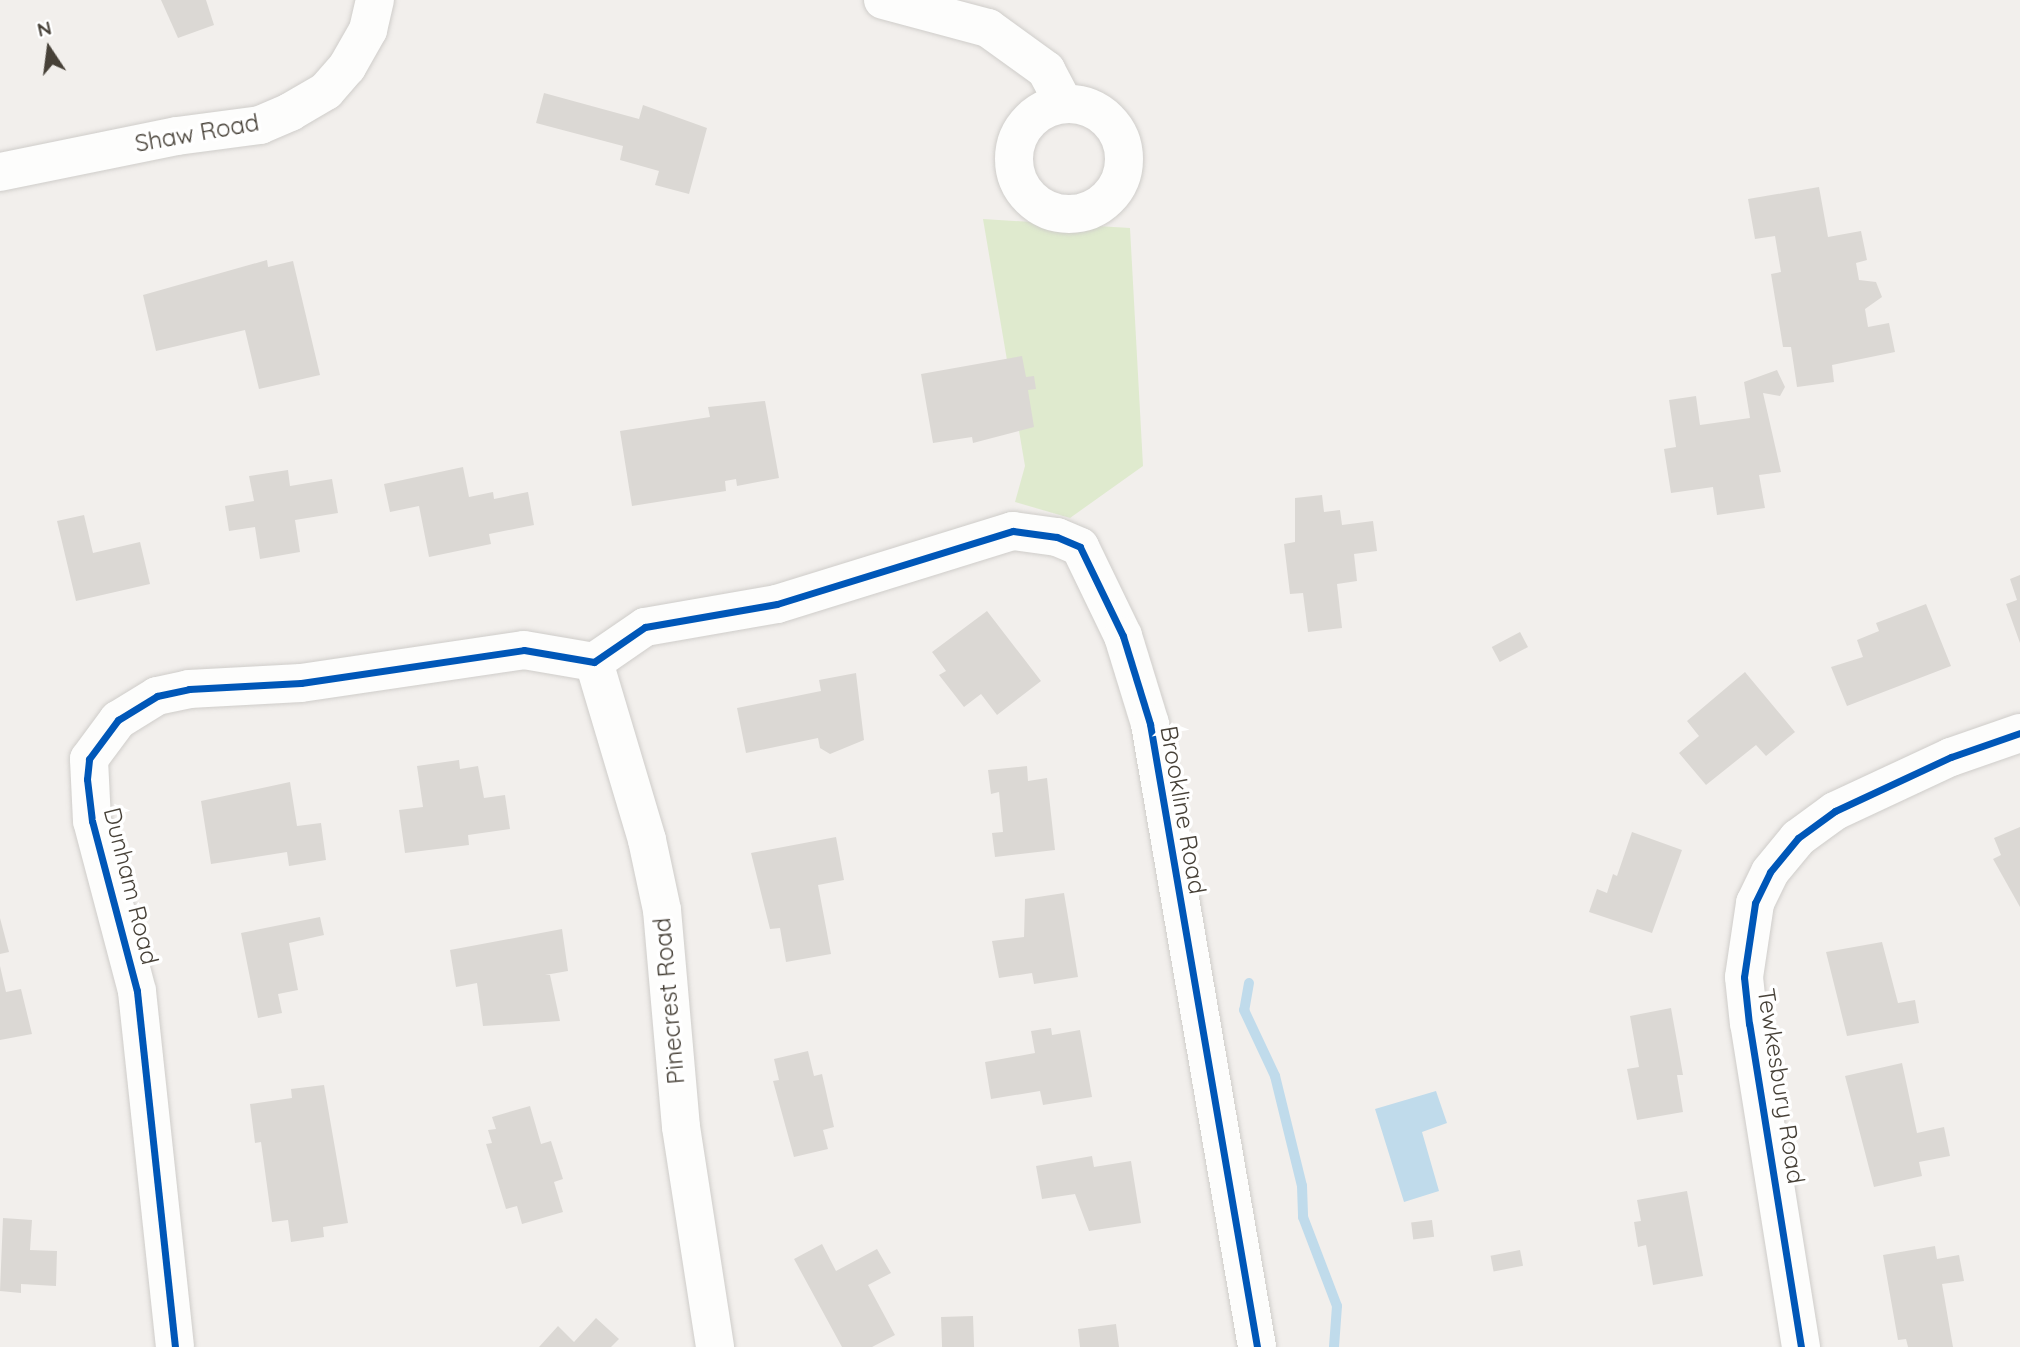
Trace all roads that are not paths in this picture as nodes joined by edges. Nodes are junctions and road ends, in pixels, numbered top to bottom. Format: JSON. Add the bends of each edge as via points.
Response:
{"nodes":[{"id":1,"x":375,"y":0,"type":"edge"},
{"id":2,"x":883,"y":0,"type":"edge"},
{"id":3,"x":1064,"y":104,"type":"dead end"},
{"id":4,"x":0,"y":172,"type":"edge"},
{"id":5,"x":594,"y":662,"type":"junction"},
{"id":6,"x":2020,"y":733,"type":"edge"},
{"id":7,"x":175,"y":1347,"type":"edge"},
{"id":8,"x":715,"y":1347,"type":"edge"},
{"id":9,"x":1257,"y":1347,"type":"edge"},
{"id":10,"x":1801,"y":1347,"type":"edge"}],
"edges":[{"from":1,"to":4,"type":"street","name":"Shaw Road","via":[[368,30],[347,66],[326,90],[290,112],[260,125],[177,135]]},
{"from":2,"to":3,"type":"street","via":[[988,28],[1046,71]]},
{"from":5,"to":7,"type":"street","name":"Dunham Road","via":[[524,650],[301,683],[189,689],[157,696],[118,720],[89,759],[92,821],[137,991]]},
{"from":5,"to":8,"type":"street","name":"Pinecrest Road","via":[[647,840],[662,910],[681,1127]]},
{"from":5,"to":9,"type":"street","name":"Brookline Road","via":[[645,627],[777,604],[1013,531],[1057,537],[1080,547],[1124,636],[1150,724]]},
{"from":6,"to":10,"type":"street","name":"Tewkesbury Road","via":[[1951,757],[1835,811],[1798,838],[1770,872],[1755,904],[1747,939],[1746,1000]]}]}
